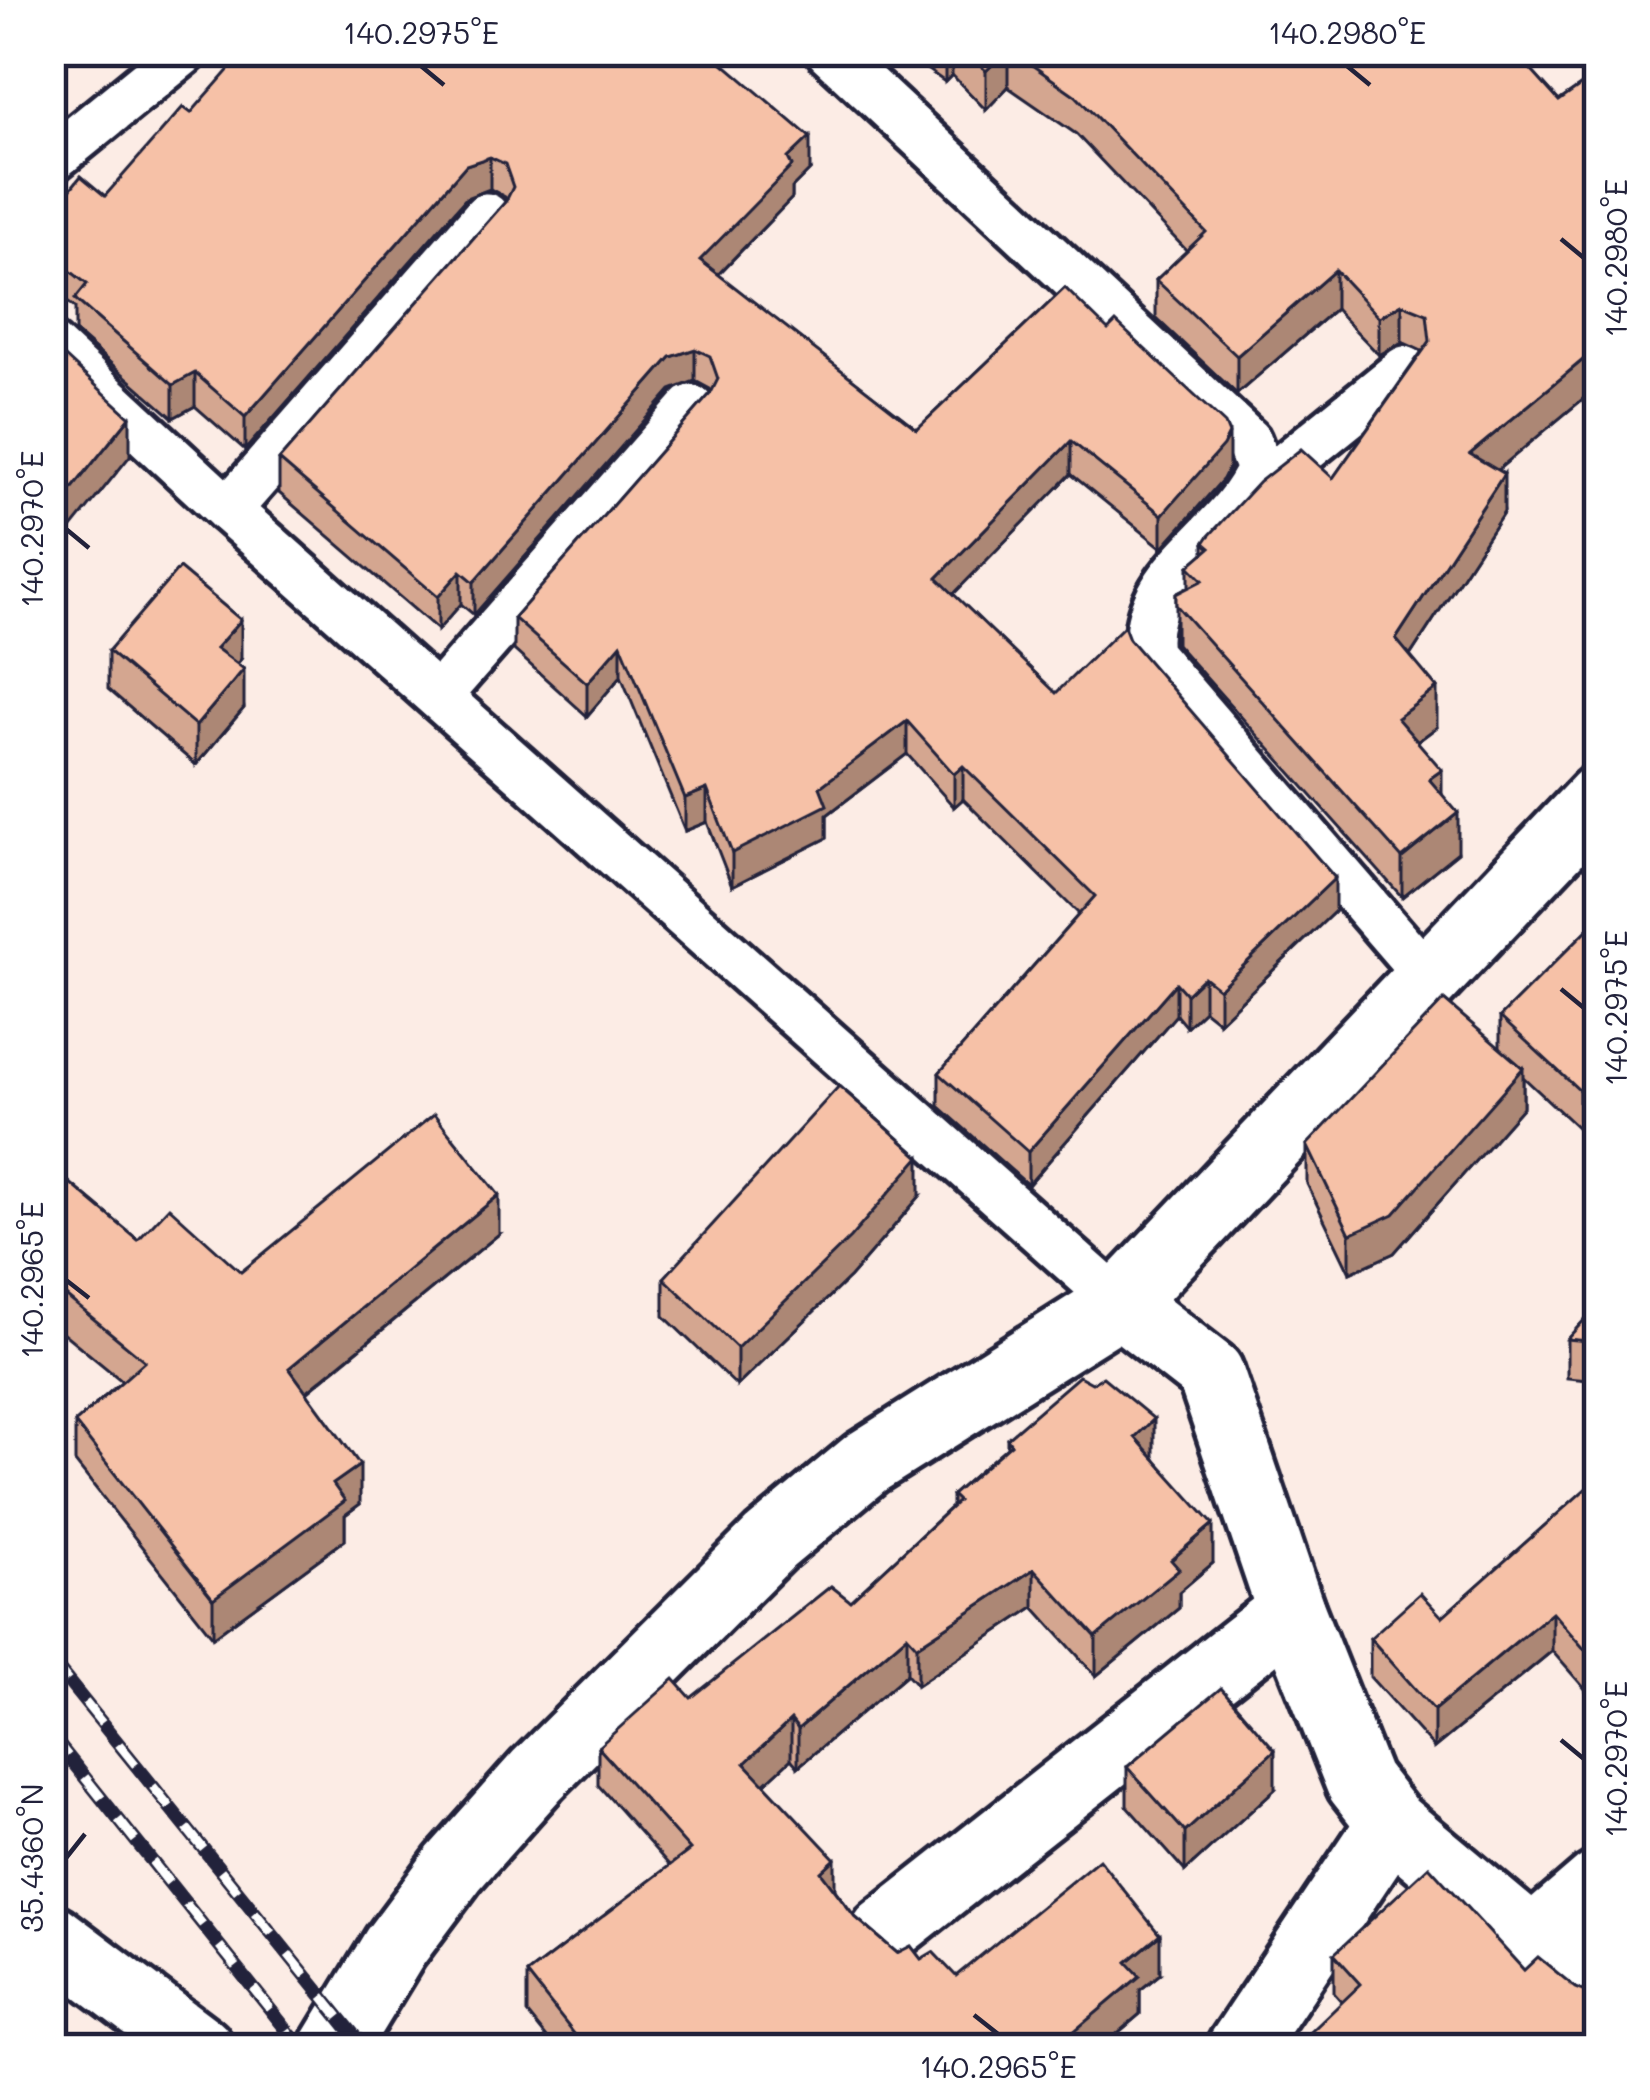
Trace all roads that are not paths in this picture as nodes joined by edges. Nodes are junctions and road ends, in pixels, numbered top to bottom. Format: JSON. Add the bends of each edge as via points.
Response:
{"nodes":[{"id":1,"x":185,"y":51,"type":"edge"},
{"id":2,"x":829,"y":51,"type":"edge"},
{"id":3,"x":51,"y":160,"type":"edge"},
{"id":4,"x":486,"y":216,"type":"edge"},
{"id":5,"x":51,"y":346,"type":"edge"},
{"id":6,"x":1405,"y":370,"type":"edge"},
{"id":7,"x":692,"y":408,"type":"edge"},
{"id":8,"x":1247,"y":497,"type":"junction"},
{"id":9,"x":228,"y":510,"type":"junction"},
{"id":10,"x":438,"y":696,"type":"junction"},
{"id":11,"x":1599,"y":798,"type":"edge"},
{"id":12,"x":1427,"y":976,"type":"junction"},
{"id":13,"x":1120,"y":1303,"type":"junction"},
{"id":14,"x":1291,"y":1611,"type":"junction"},
{"id":15,"x":1391,"y":1822,"type":"junction"},
{"id":16,"x":1599,"y":1884,"type":"edge"},
{"id":17,"x":884,"y":1932,"type":"dead end"},
{"id":18,"x":51,"y":1937,"type":"edge"},
{"id":19,"x":1534,"y":1940,"type":"junction"},
{"id":20,"x":1599,"y":1997,"type":"edge"},
{"id":21,"x":200,"y":2049,"type":"edge"},
{"id":22,"x":333,"y":2049,"type":"edge"},
{"id":23,"x":1240,"y":2049,"type":"edge"}],
"edges":[{"from":1,"to":3,"type":"lane"},
{"from":2,"to":8,"type":"lane","via":[[1248,441],[1259,469]]},
{"from":4,"to":9,"type":"lane"},
{"from":5,"to":9,"type":"lane"},
{"from":6,"to":8,"type":"lane"},
{"from":7,"to":10,"type":"lane"},
{"from":8,"to":12,"type":"lane","via":[[1153,599],[1144,623],[1149,654]]},
{"from":9,"to":10,"type":"lane"},
{"from":10,"to":13,"type":"lane"},
{"from":11,"to":12,"type":"street"},
{"from":12,"to":13,"type":"street"},
{"from":13,"to":14,"type":"street","via":[[1210,1373]]},
{"from":13,"to":22,"type":"street","via":[[866,1462],[770,1544],[454,1868]]},
{"from":14,"to":15,"type":"street","via":[[1359,1782]]},
{"from":14,"to":17,"type":"street"},
{"from":15,"to":19,"type":"street"},
{"from":15,"to":23,"type":"street"},
{"from":16,"to":19,"type":"street"},
{"from":18,"to":21,"type":"street"},
{"from":19,"to":20,"type":"street"}]}
